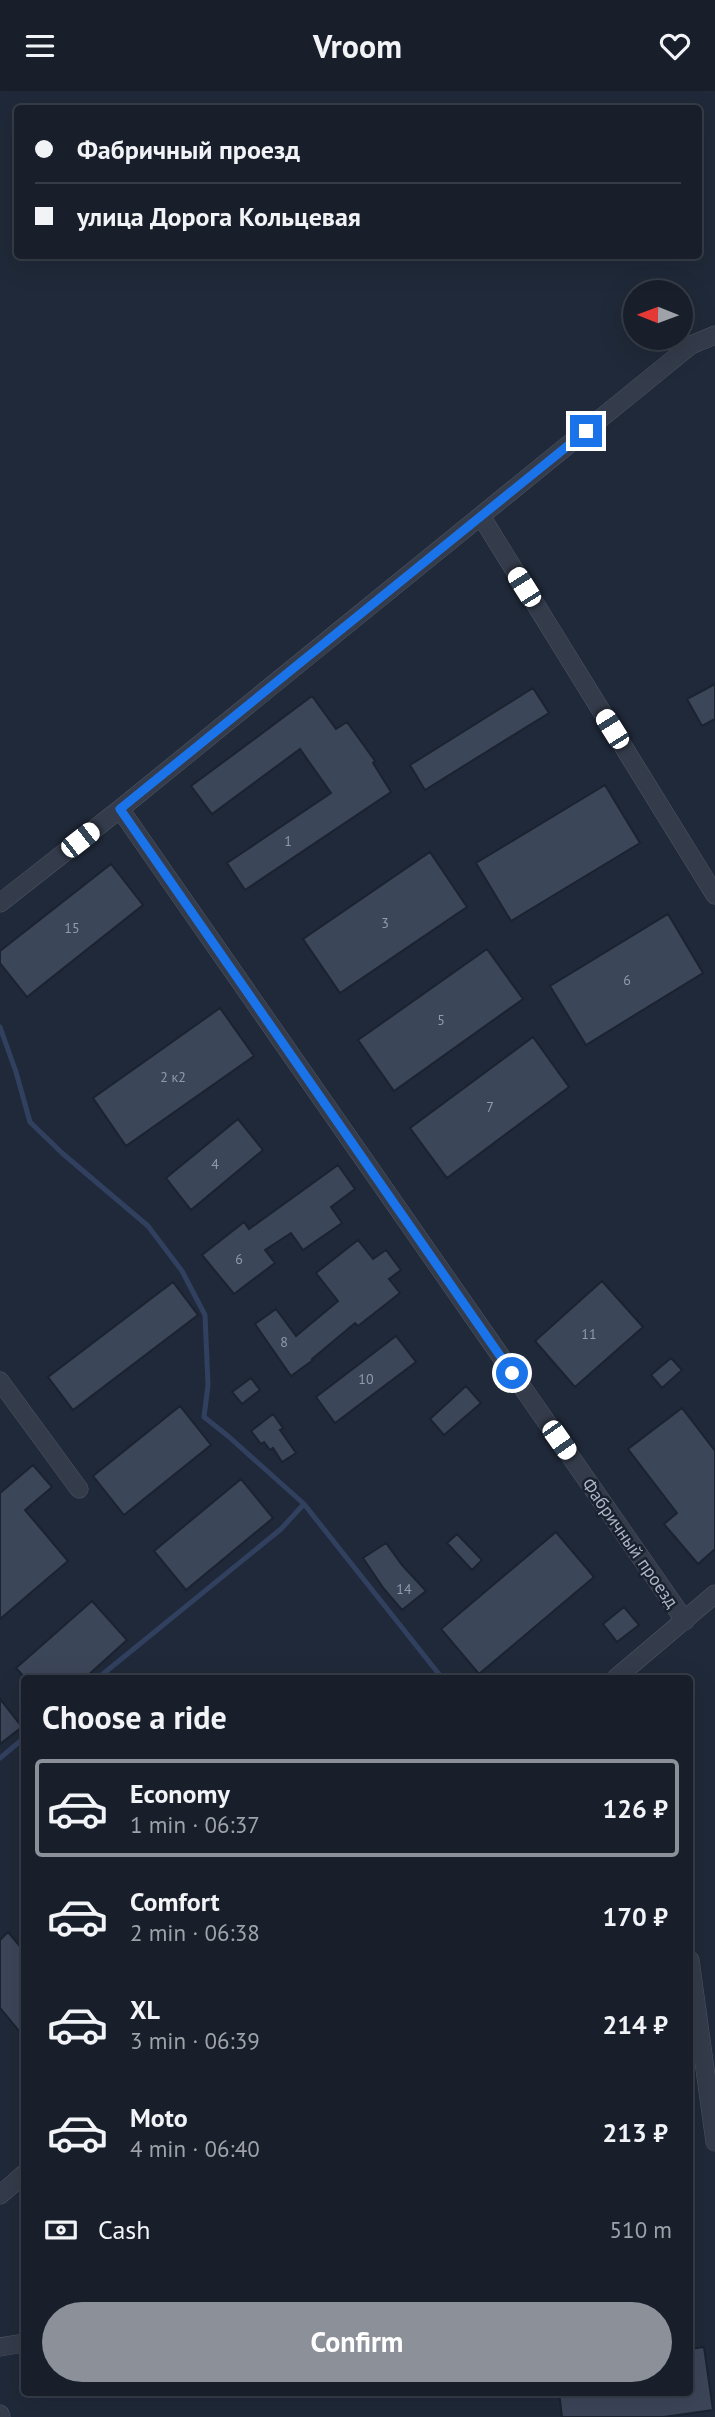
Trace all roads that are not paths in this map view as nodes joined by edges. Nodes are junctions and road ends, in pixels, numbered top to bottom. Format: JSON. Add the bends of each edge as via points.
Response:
{"nodes":[{"id":1,"x":715,"y":335,"type":"edge"},
{"id":2,"x":481,"y":516,"type":"junction"},
{"id":3,"x":120,"y":809,"type":"junction"},
{"id":4,"x":715,"y":895,"type":"edge"},
{"id":5,"x":0,"y":903,"type":"edge"},
{"id":6,"x":0,"y":1381,"type":"edge"},
{"id":7,"x":79,"y":1489,"type":"dead end"},
{"id":8,"x":715,"y":1594,"type":"edge"},
{"id":9,"x":685,"y":1621,"type":"junction"},
{"id":10,"x":620,"y":1675,"type":"edge"},
{"id":11,"x":693,"y":1982,"type":"edge"},
{"id":12,"x":715,"y":2142,"type":"edge"},
{"id":13,"x":21,"y":2177,"type":"edge"},
{"id":14,"x":0,"y":2195,"type":"edge"},
{"id":15,"x":21,"y":2344,"type":"edge"},
{"id":16,"x":0,"y":2347,"type":"edge"}],
"edges":[{"from":1,"to":2,"type":"street","via":[[691,345]]},
{"from":2,"to":3,"type":"street"},
{"from":2,"to":4,"type":"street"},
{"from":3,"to":5,"type":"street"},
{"from":3,"to":9,"type":"street","name":"Фабричный проезд"},
{"from":6,"to":7,"type":"street"},
{"from":8,"to":9,"type":"street"},
{"from":9,"to":10,"type":"street"},
{"from":11,"to":12,"type":"street"},
{"from":13,"to":14,"type":"street"},
{"from":15,"to":16,"type":"street"}]}
